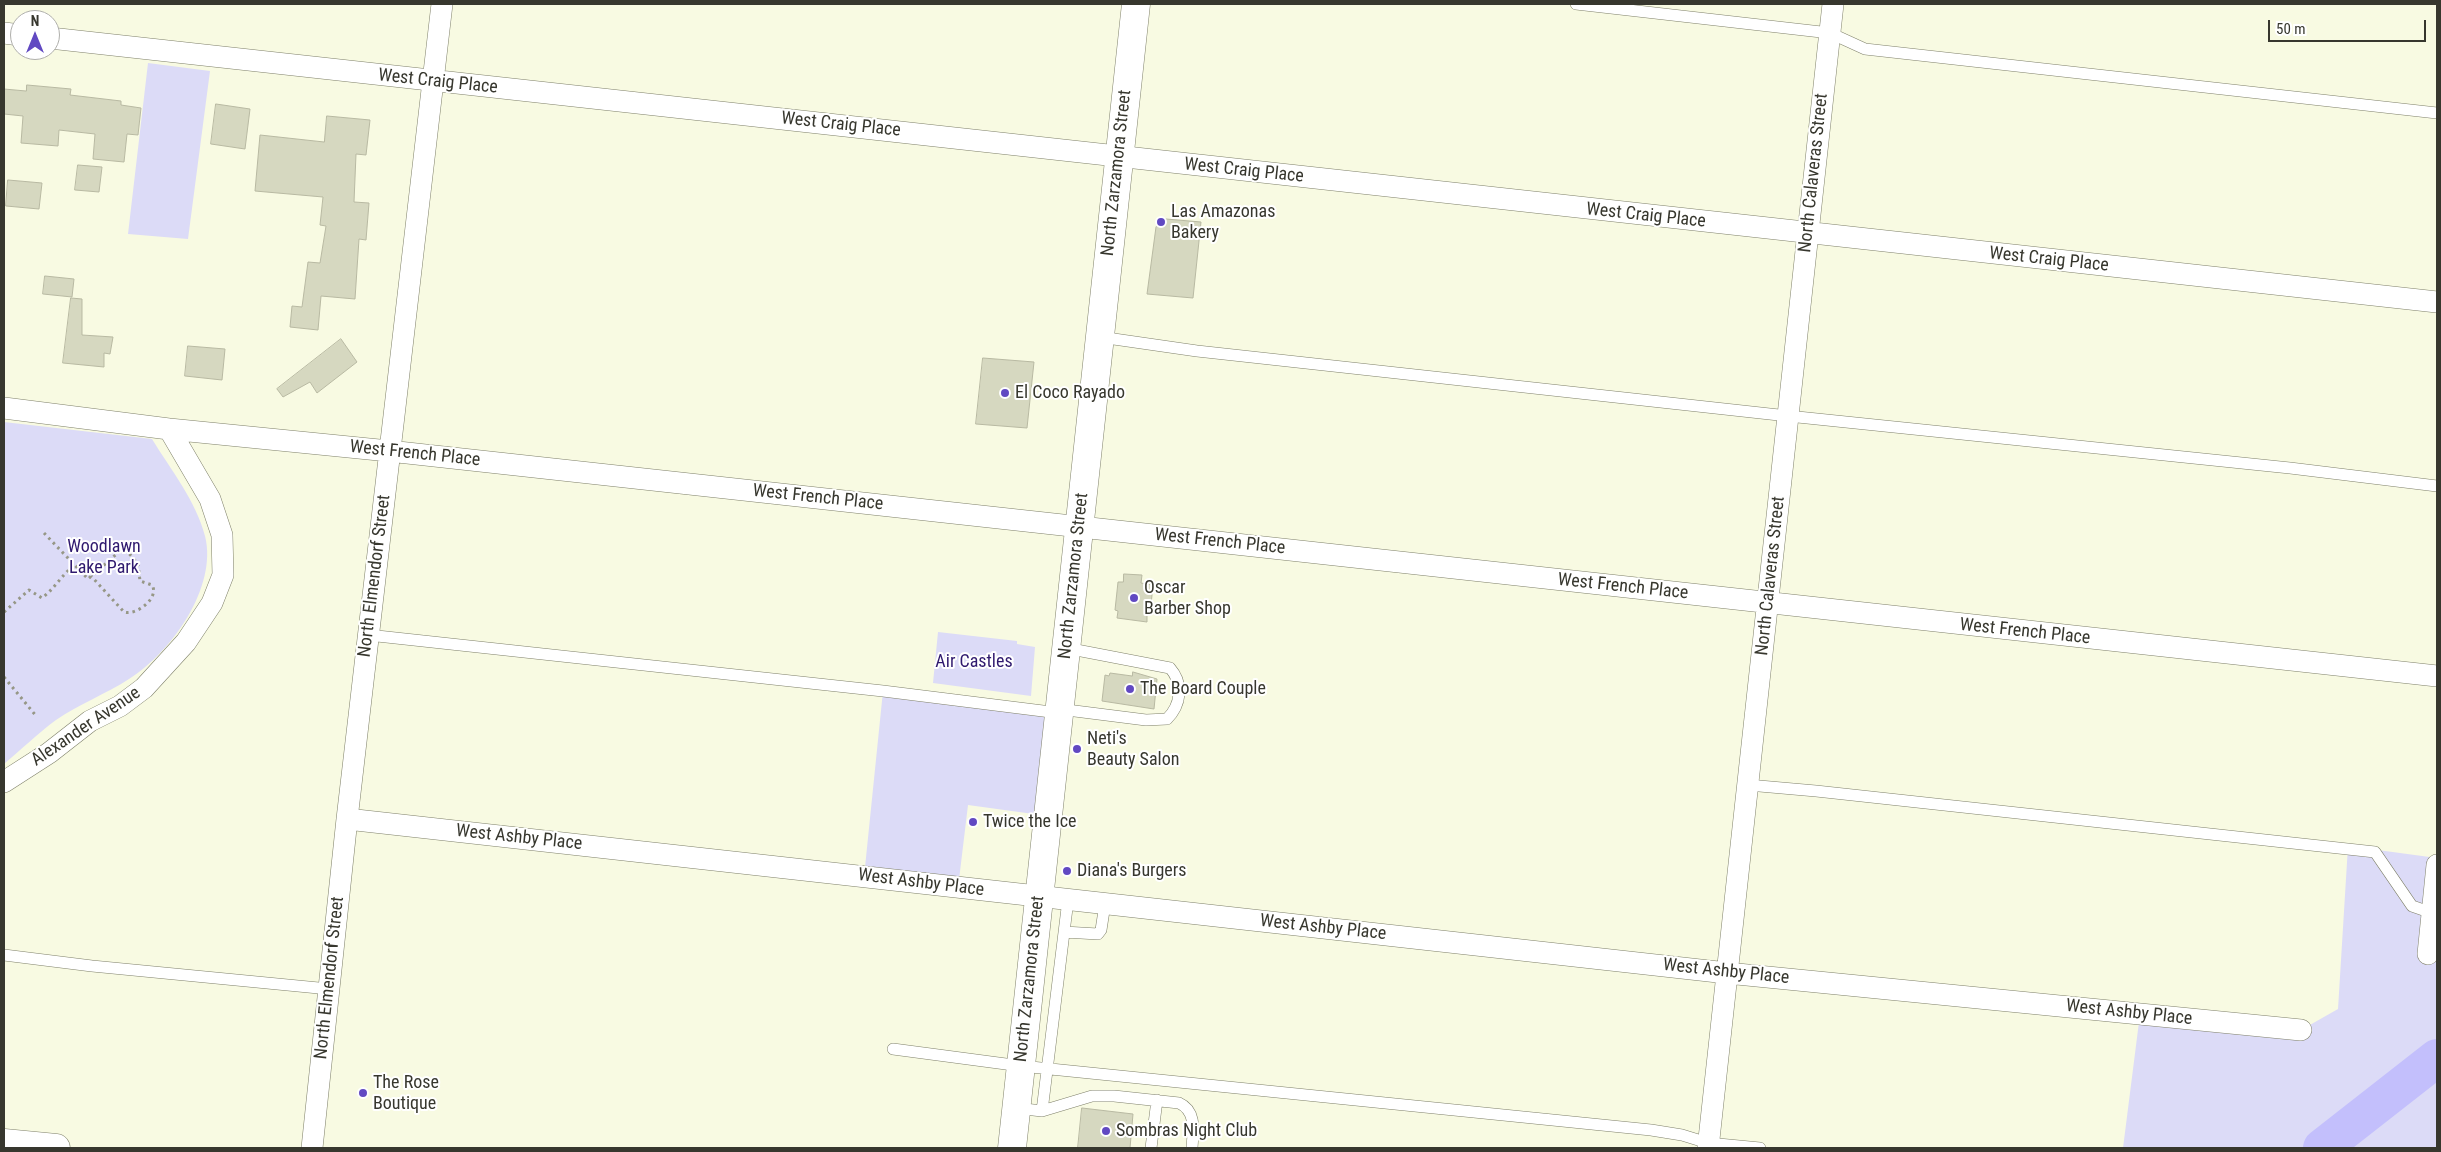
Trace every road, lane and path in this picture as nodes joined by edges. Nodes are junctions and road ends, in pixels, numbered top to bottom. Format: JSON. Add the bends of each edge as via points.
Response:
{"nodes":[{"id":1,"x":442,"y":4,"type":"edge"},
{"id":2,"x":1136,"y":4,"type":"edge"},
{"id":3,"x":1576,"y":4,"type":"edge"},
{"id":4,"x":1833,"y":4,"type":"edge"},
{"id":5,"x":1830,"y":33,"type":"junction"},
{"id":6,"x":60,"y":39,"type":"edge"},
{"id":7,"x":434,"y":81,"type":"junction"},
{"id":8,"x":2437,"y":113,"type":"edge"},
{"id":9,"x":1119,"y":157,"type":"junction"},
{"id":10,"x":1808,"y":234,"type":"junction"},
{"id":11,"x":2437,"y":302,"type":"edge"},
{"id":12,"x":1100,"y":337,"type":"junction"},
{"id":13,"x":4,"y":408,"type":"edge"},
{"id":14,"x":1788,"y":416,"type":"junction"},
{"id":15,"x":169,"y":429,"type":"junction"},
{"id":16,"x":389,"y":450,"type":"junction"},
{"id":17,"x":2437,"y":486,"type":"edge"},
{"id":18,"x":1079,"y":526,"type":"junction"},
{"id":19,"x":44,"y":533,"type":"dead end"},
{"id":20,"x":74,"y":566,"type":"junction"},
{"id":21,"x":91,"y":576,"type":"junction"},
{"id":22,"x":1768,"y":604,"type":"junction"},
{"id":23,"x":4,"y":612,"type":"edge"},
{"id":24,"x":368,"y":636,"type":"junction"},
{"id":25,"x":1066,"y":648,"type":"junction"},
{"id":26,"x":2437,"y":676,"type":"edge"},
{"id":27,"x":4,"y":678,"type":"edge"},
{"id":28,"x":1059,"y":711,"type":"junction"},
{"id":29,"x":37,"y":717,"type":"dead end"},
{"id":30,"x":4,"y":782,"type":"edge"},
{"id":31,"x":1748,"y":785,"type":"junction"},
{"id":32,"x":347,"y":819,"type":"junction"},
{"id":33,"x":2437,"y":865,"type":"edge"},
{"id":34,"x":1039,"y":897,"type":"junction"},
{"id":35,"x":1068,"y":900,"type":"junction"},
{"id":36,"x":1105,"y":904,"type":"junction"},
{"id":37,"x":2432,"y":913,"type":"junction"},
{"id":38,"x":1064,"y":932,"type":"junction"},
{"id":39,"x":2428,"y":954,"type":"dead end"},
{"id":40,"x":4,"y":955,"type":"edge"},
{"id":41,"x":1726,"y":973,"type":"junction"},
{"id":42,"x":329,"y":989,"type":"junction"},
{"id":43,"x":2301,"y":1030,"type":"dead end"},
{"id":44,"x":893,"y":1049,"type":"dead end"},
{"id":45,"x":1021,"y":1066,"type":"junction"},
{"id":46,"x":1048,"y":1069,"type":"junction"},
{"id":47,"x":1157,"y":1100,"type":"junction"},
{"id":48,"x":1029,"y":1109,"type":"junction"},
{"id":49,"x":4,"y":1143,"type":"edge"},
{"id":50,"x":1708,"y":1146,"type":"edge"},
{"id":51,"x":56,"y":1148,"type":"edge"},
{"id":52,"x":312,"y":1148,"type":"edge"},
{"id":53,"x":1012,"y":1148,"type":"edge"},
{"id":54,"x":1151,"y":1148,"type":"edge"},
{"id":55,"x":1192,"y":1148,"type":"edge"},
{"id":56,"x":1760,"y":1148,"type":"edge"}],
"edges":[{"from":1,"to":7,"type":"street","name":"North Elmendorf Street"},
{"from":2,"to":9,"type":"street","name":"North Zarzamora Street"},
{"from":3,"to":5,"type":"lane"},
{"from":4,"to":5,"type":"street","name":"North Calaveras Street"},
{"from":5,"to":8,"type":"lane","via":[[1865,49]]},
{"from":5,"to":10,"type":"street","name":"North Calaveras Street"},
{"from":6,"to":7,"type":"street","name":"West Craig Place"},
{"from":7,"to":9,"type":"street","name":"West Craig Place"},
{"from":7,"to":16,"type":"street","name":"North Elmendorf Street"},
{"from":9,"to":10,"type":"street","name":"West Craig Place"},
{"from":9,"to":12,"type":"street","name":"North Zarzamora Street"},
{"from":10,"to":11,"type":"street","name":"West Craig Place"},
{"from":10,"to":14,"type":"street","name":"North Calaveras Street"},
{"from":12,"to":14,"type":"lane","via":[[1197,351]]},
{"from":12,"to":18,"type":"street","name":"North Zarzamora Street"},
{"from":13,"to":15,"type":"street","name":"West French Place"},
{"from":14,"to":17,"type":"lane"},
{"from":14,"to":22,"type":"street","name":"North Calaveras Street"},
{"from":15,"to":16,"type":"street","name":"West French Place"},
{"from":15,"to":30,"type":"street","name":"Alexander Avenue","via":[[210,499],[222,535],[223,574],[212,603],[186,642],[144,688],[120,706],[90,721]]},
{"from":16,"to":18,"type":"street","name":"West French Place"},
{"from":16,"to":24,"type":"street","name":"North Elmendorf Street"},
{"from":18,"to":22,"type":"street","name":"West French Place"},
{"from":18,"to":25,"type":"street","name":"North Zarzamora Street"},
{"from":19,"to":20,"type":"path"},
{"from":20,"to":21,"type":"path","via":[[88,579]]},
{"from":20,"to":23,"type":"path","via":[[42,598],[29,590]]},
{"from":21,"to":21,"type":"path","via":[[120,551],[127,551],[138,564],[140,581],[152,585],[154,593],[134,613],[128,614]]},
{"from":22,"to":26,"type":"street","name":"West French Place"},
{"from":22,"to":31,"type":"street","name":"North Calaveras Street"},
{"from":24,"to":28,"type":"lane"},
{"from":24,"to":32,"type":"street","name":"North Elmendorf Street"},
{"from":25,"to":28,"type":"street","name":"North Zarzamora Street"},
{"from":25,"to":28,"type":"lane","via":[[1170,668],[1177,676],[1179,693],[1177,709],[1167,719],[1146,720]]},
{"from":27,"to":29,"type":"path"},
{"from":28,"to":34,"type":"street","name":"North Zarzamora Street"},
{"from":31,"to":37,"type":"lane","via":[[2375,852],[2412,906]]},
{"from":31,"to":41,"type":"street","name":"North Calaveras Street"},
{"from":32,"to":34,"type":"street","name":"West Ashby Place"},
{"from":32,"to":42,"type":"street","name":"North Elmendorf Street"},
{"from":33,"to":37,"type":"street"},
{"from":34,"to":35,"type":"street","name":"West Ashby Place"},
{"from":34,"to":45,"type":"street","name":"North Zarzamora Street"},
{"from":35,"to":36,"type":"street","name":"West Ashby Place"},
{"from":35,"to":38,"type":"lane"},
{"from":36,"to":38,"type":"lane","via":[[1098,934]]},
{"from":36,"to":41,"type":"street","name":"West Ashby Place"},
{"from":37,"to":39,"type":"street"},
{"from":38,"to":46,"type":"lane"},
{"from":40,"to":42,"type":"lane"},
{"from":41,"to":43,"type":"street","name":"West Ashby Place"},
{"from":41,"to":50,"type":"street","name":"North Calaveras Street"},
{"from":42,"to":52,"type":"street","name":"North Elmendorf Street"},
{"from":44,"to":45,"type":"lane"},
{"from":45,"to":46,"type":"lane"},
{"from":45,"to":48,"type":"street","name":"North Zarzamora Street"},
{"from":46,"to":48,"type":"lane"},
{"from":46,"to":50,"type":"lane","via":[[1651,1130],[1682,1135]]},
{"from":47,"to":48,"type":"lane","via":[[1092,1096]]},
{"from":47,"to":54,"type":"lane"},
{"from":47,"to":55,"type":"lane","via":[[1186,1106],[1191,1114]]},
{"from":48,"to":53,"type":"street","name":"North Zarzamora Street"},
{"from":49,"to":51,"type":"street"},
{"from":50,"to":56,"type":"lane"}]}
